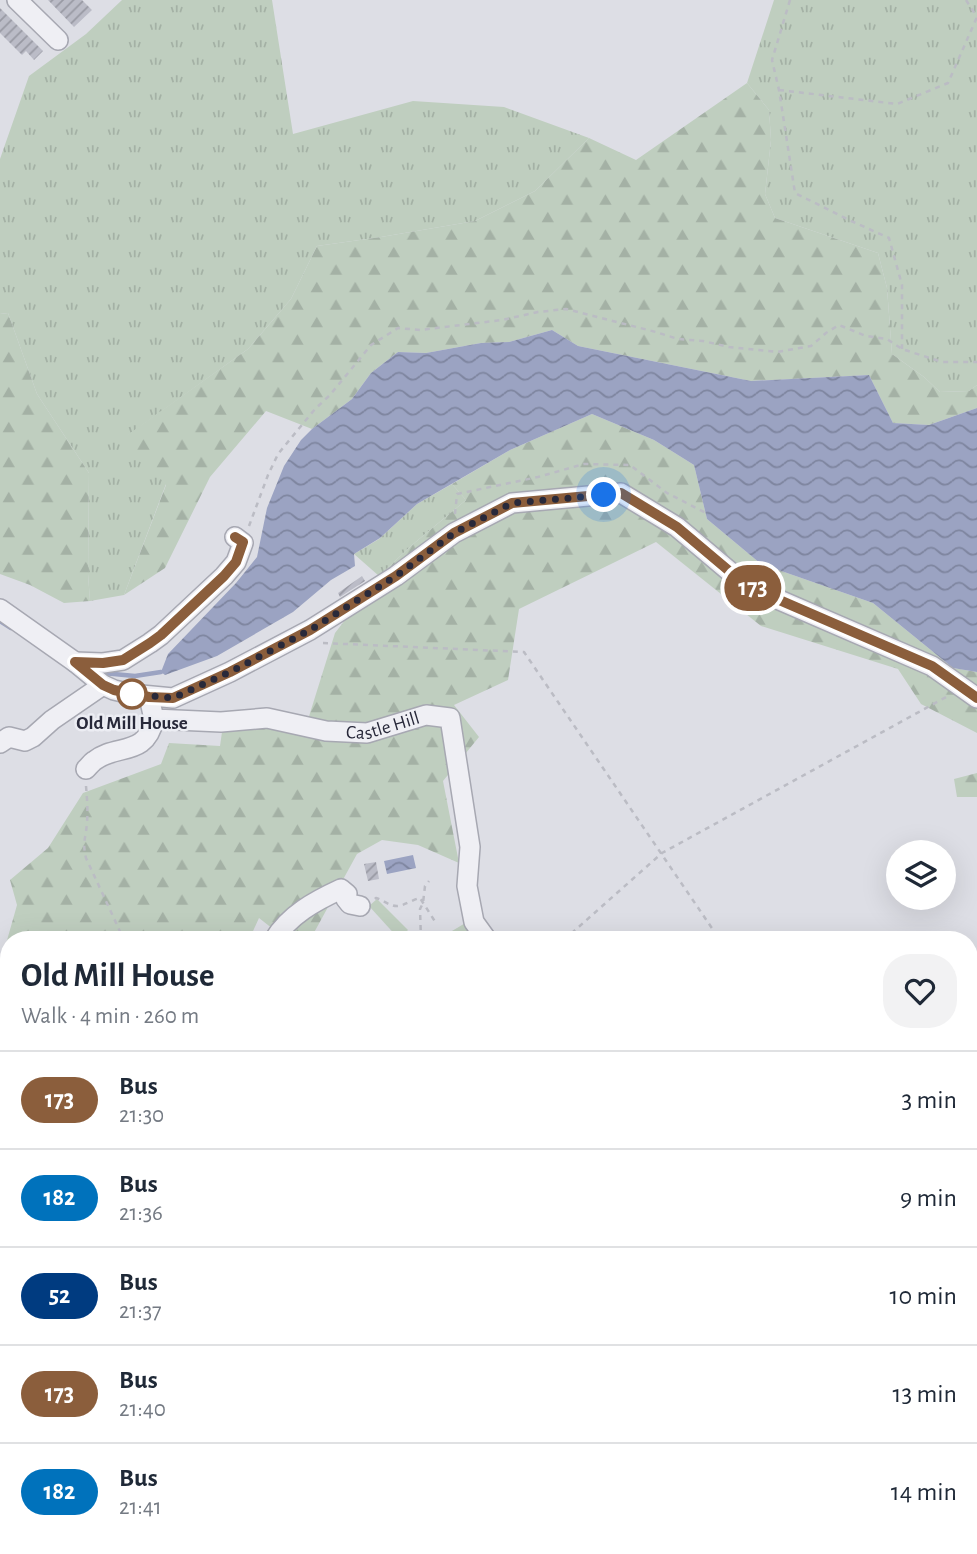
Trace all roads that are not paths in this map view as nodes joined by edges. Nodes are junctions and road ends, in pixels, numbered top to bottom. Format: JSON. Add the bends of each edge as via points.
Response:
{"nodes":[{"id":1,"x":17,"y":0,"type":"edge"},
{"id":2,"x":58,"y":40,"type":"dead end"},
{"id":3,"x":239,"y":540,"type":"road end"},
{"id":4,"x":0,"y":610,"type":"edge"},
{"id":5,"x":75,"y":662,"type":"junction"},
{"id":6,"x":103,"y":685,"type":"junction"},
{"id":7,"x":970,"y":693,"type":"edge"},
{"id":8,"x":149,"y":697,"type":"junction"},
{"id":9,"x":154,"y":719,"type":"junction"},
{"id":10,"x":0,"y":743,"type":"edge"},
{"id":11,"x":86,"y":769,"type":"road end"},
{"id":12,"x":360,"y":906,"type":"road end"},
{"id":13,"x":281,"y":931,"type":"edge"},
{"id":14,"x":480,"y":931,"type":"edge"}],
"edges":[{"from":1,"to":2,"type":"street"},
{"from":3,"to":5,"type":"street","via":[[236,562],[161,635],[123,660]]},
{"from":4,"to":5,"type":"street"},
{"from":5,"to":6,"type":"street"},
{"from":6,"to":8,"type":"street"},
{"from":6,"to":10,"type":"street","via":[[33,737],[25,741],[9,737]]},
{"from":7,"to":8,"type":"street","via":[[932,666],[747,586],[677,527],[621,493],[512,503],[454,533],[310,630],[173,698]]},
{"from":8,"to":9,"type":"street"},
{"from":9,"to":11,"type":"street","via":[[152,730],[140,744],[107,754]]},
{"from":9,"to":14,"type":"street","name":"Castle Hill","via":[[221,722],[267,718],[326,731],[367,733],[426,715],[450,718],[470,847],[467,886],[474,922]]},
{"from":12,"to":13,"type":"street","via":[[346,899],[349,888],[341,890],[293,917]]}]}
